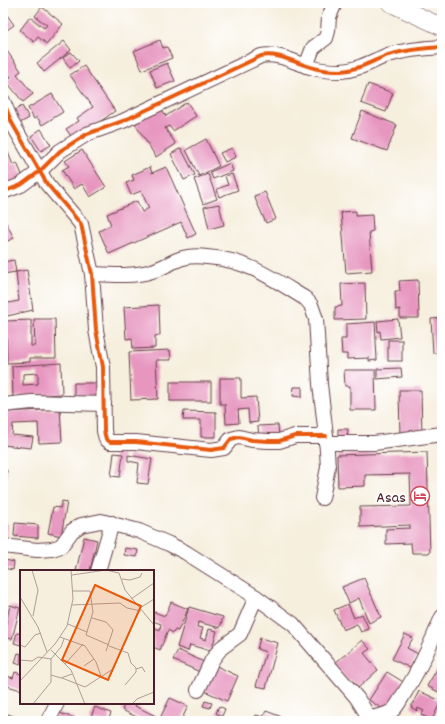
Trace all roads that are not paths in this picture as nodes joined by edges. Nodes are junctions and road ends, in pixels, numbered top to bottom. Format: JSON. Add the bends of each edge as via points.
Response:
{"nodes":[{"id":1,"x":334,"y":3,"type":"edge"},
{"id":2,"x":390,"y":3,"type":"edge"},
{"id":3,"x":441,"y":26,"type":"edge"},
{"id":4,"x":442,"y":47,"type":"edge"},
{"id":5,"x":306,"y":66,"type":"junction"},
{"id":6,"x":3,"y":101,"type":"edge"},
{"id":7,"x":40,"y":171,"type":"junction"},
{"id":8,"x":3,"y":192,"type":"edge"},
{"id":9,"x":92,"y":274,"type":"junction"},
{"id":10,"x":104,"y":404,"type":"junction"},
{"id":11,"x":3,"y":405,"type":"edge"},
{"id":12,"x":442,"y":434,"type":"edge"},
{"id":13,"x":326,"y":439,"type":"junction"},
{"id":14,"x":322,"y":498,"type":"dead end"},
{"id":15,"x":112,"y":523,"type":"junction"},
{"id":16,"x":3,"y":546,"type":"edge"},
{"id":17,"x":98,"y":570,"type":"edge"},
{"id":18,"x":256,"y":597,"type":"junction"},
{"id":19,"x":442,"y":617,"type":"edge"},
{"id":20,"x":198,"y":690,"type":"dead end"},
{"id":21,"x":56,"y":704,"type":"edge"},
{"id":22,"x":369,"y":720,"type":"edge"},
{"id":23,"x":48,"y":721,"type":"edge"}],
"edges":[{"from":1,"to":5,"type":"street","via":[[326,38],[313,48]]},
{"from":2,"to":3,"type":"street"},
{"from":4,"to":5,"type":"street","via":[[388,55],[349,70],[330,71]]},
{"from":5,"to":7,"type":"street","via":[[275,56],[261,56],[123,121],[87,134],[60,151]]},
{"from":6,"to":7,"type":"street","via":[[12,123]]},
{"from":7,"to":8,"type":"street","via":[[21,185]]},
{"from":7,"to":9,"type":"street","via":[[47,184],[81,224]]},
{"from":9,"to":10,"type":"street","via":[[95,323],[103,367]]},
{"from":9,"to":13,"type":"street","via":[[145,273],[183,258],[213,257],[246,264],[306,299],[316,319]]},
{"from":10,"to":11,"type":"street","via":[[32,402]]},
{"from":10,"to":13,"type":"street","via":[[104,434],[110,442],[136,442],[211,450],[224,448],[230,440],[238,437],[268,441],[296,436]]},
{"from":12,"to":13,"type":"street","via":[[374,443]]},
{"from":13,"to":14,"type":"street","via":[[328,467]]},
{"from":15,"to":16,"type":"street","via":[[101,521],[81,525],[72,531],[61,546],[52,549]]},
{"from":15,"to":17,"type":"street"},
{"from":15,"to":18,"type":"street","via":[[139,531],[185,552]]},
{"from":18,"to":20,"type":"street","via":[[240,634],[221,648],[212,660]]},
{"from":18,"to":22,"type":"street","via":[[293,624],[357,698]]},
{"from":19,"to":22,"type":"street","via":[[426,654],[398,703],[390,712]]},
{"from":21,"to":23,"type":"street"}]}
